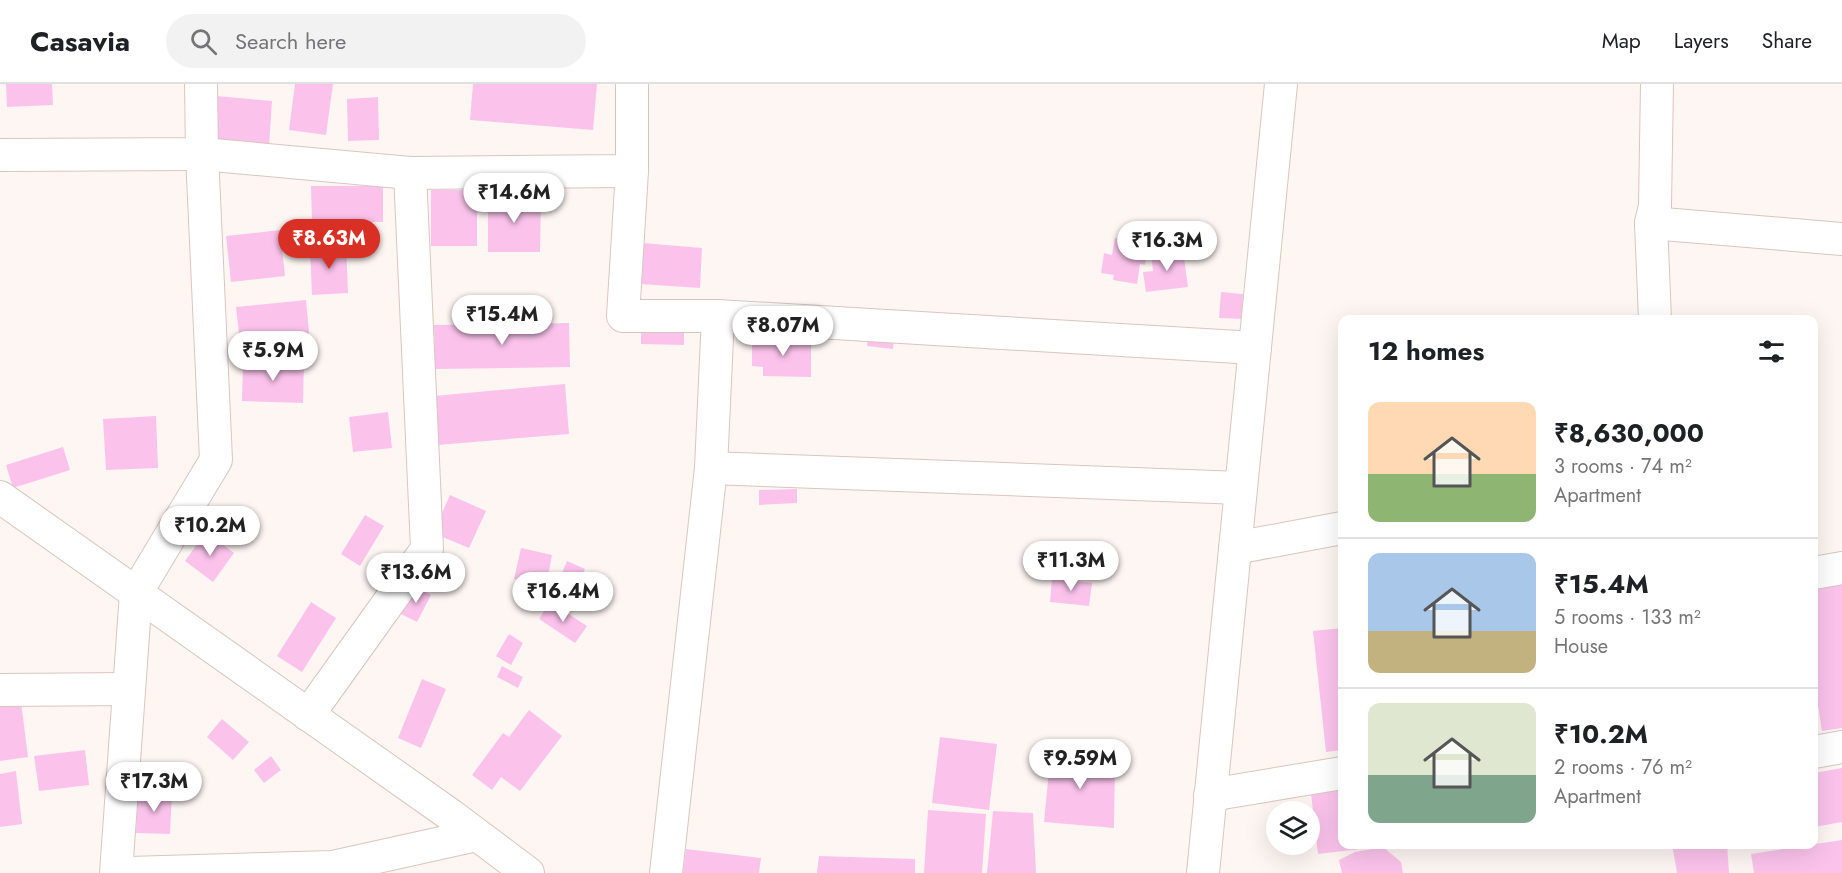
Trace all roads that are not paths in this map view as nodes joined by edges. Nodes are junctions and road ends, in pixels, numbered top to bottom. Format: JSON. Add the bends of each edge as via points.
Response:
{"nodes":[{"id":1,"x":201,"y":84,"type":"edge"},
{"id":2,"x":632,"y":84,"type":"edge"},
{"id":3,"x":1281,"y":84,"type":"edge"},
{"id":4,"x":1657,"y":84,"type":"edge"},
{"id":5,"x":202,"y":154,"type":"junction"},
{"id":6,"x":0,"y":155,"type":"edge"},
{"id":7,"x":632,"y":171,"type":"junction"},
{"id":8,"x":410,"y":173,"type":"junction"},
{"id":9,"x":1651,"y":223,"type":"junction"},
{"id":10,"x":1842,"y":239,"type":"edge"},
{"id":11,"x":1655,"y":315,"type":"edge"},
{"id":12,"x":718,"y":316,"type":"junction"},
{"id":13,"x":1255,"y":348,"type":"junction"},
{"id":14,"x":711,"y":468,"type":"junction"},
{"id":15,"x":1241,"y":488,"type":"junction"},
{"id":16,"x":1,"y":499,"type":"edge"},
{"id":17,"x":1338,"y":529,"type":"edge"},
{"id":18,"x":1235,"y":548,"type":"junction"},
{"id":19,"x":1842,"y":568,"type":"edge"},
{"id":20,"x":1818,"y":572,"type":"edge"},
{"id":21,"x":136,"y":593,"type":"junction"},
{"id":22,"x":129,"y":689,"type":"junction"},
{"id":23,"x":0,"y":690,"type":"edge"},
{"id":24,"x":308,"y":715,"type":"junction"},
{"id":25,"x":1338,"y":775,"type":"edge"},
{"id":26,"x":1210,"y":795,"type":"junction"},
{"id":27,"x":477,"y":835,"type":"junction"},
{"id":28,"x":332,"y":870,"type":"edge"},
{"id":29,"x":116,"y":873,"type":"edge"},
{"id":30,"x":129,"y":873,"type":"edge"},
{"id":31,"x":528,"y":873,"type":"edge"},
{"id":32,"x":666,"y":873,"type":"edge"},
{"id":33,"x":1203,"y":873,"type":"edge"}],
"edges":[{"from":1,"to":5,"type":"street"},
{"from":2,"to":7,"type":"street"},
{"from":3,"to":13,"type":"street"},
{"from":4,"to":9,"type":"street","via":[[1655,206]]},
{"from":5,"to":6,"type":"street"},
{"from":5,"to":8,"type":"street"},
{"from":5,"to":21,"type":"street","via":[[216,460]]},
{"from":7,"to":8,"type":"street"},
{"from":7,"to":12,"type":"street","via":[[623,316]]},
{"from":8,"to":24,"type":"street","via":[[427,549]]},
{"from":9,"to":10,"type":"street"},
{"from":9,"to":11,"type":"street"},
{"from":12,"to":13,"type":"street"},
{"from":12,"to":14,"type":"street"},
{"from":13,"to":15,"type":"street"},
{"from":14,"to":15,"type":"street"},
{"from":14,"to":32,"type":"street"},
{"from":15,"to":18,"type":"street"},
{"from":16,"to":21,"type":"street"},
{"from":17,"to":18,"type":"street"},
{"from":18,"to":26,"type":"street"},
{"from":19,"to":20,"type":"street"},
{"from":21,"to":22,"type":"street"},
{"from":21,"to":24,"type":"street"},
{"from":22,"to":23,"type":"street"},
{"from":22,"to":29,"type":"street"},
{"from":24,"to":27,"type":"street"},
{"from":25,"to":26,"type":"street"},
{"from":26,"to":33,"type":"street"},
{"from":27,"to":28,"type":"street"},
{"from":27,"to":31,"type":"street"},
{"from":28,"to":30,"type":"street"}]}
